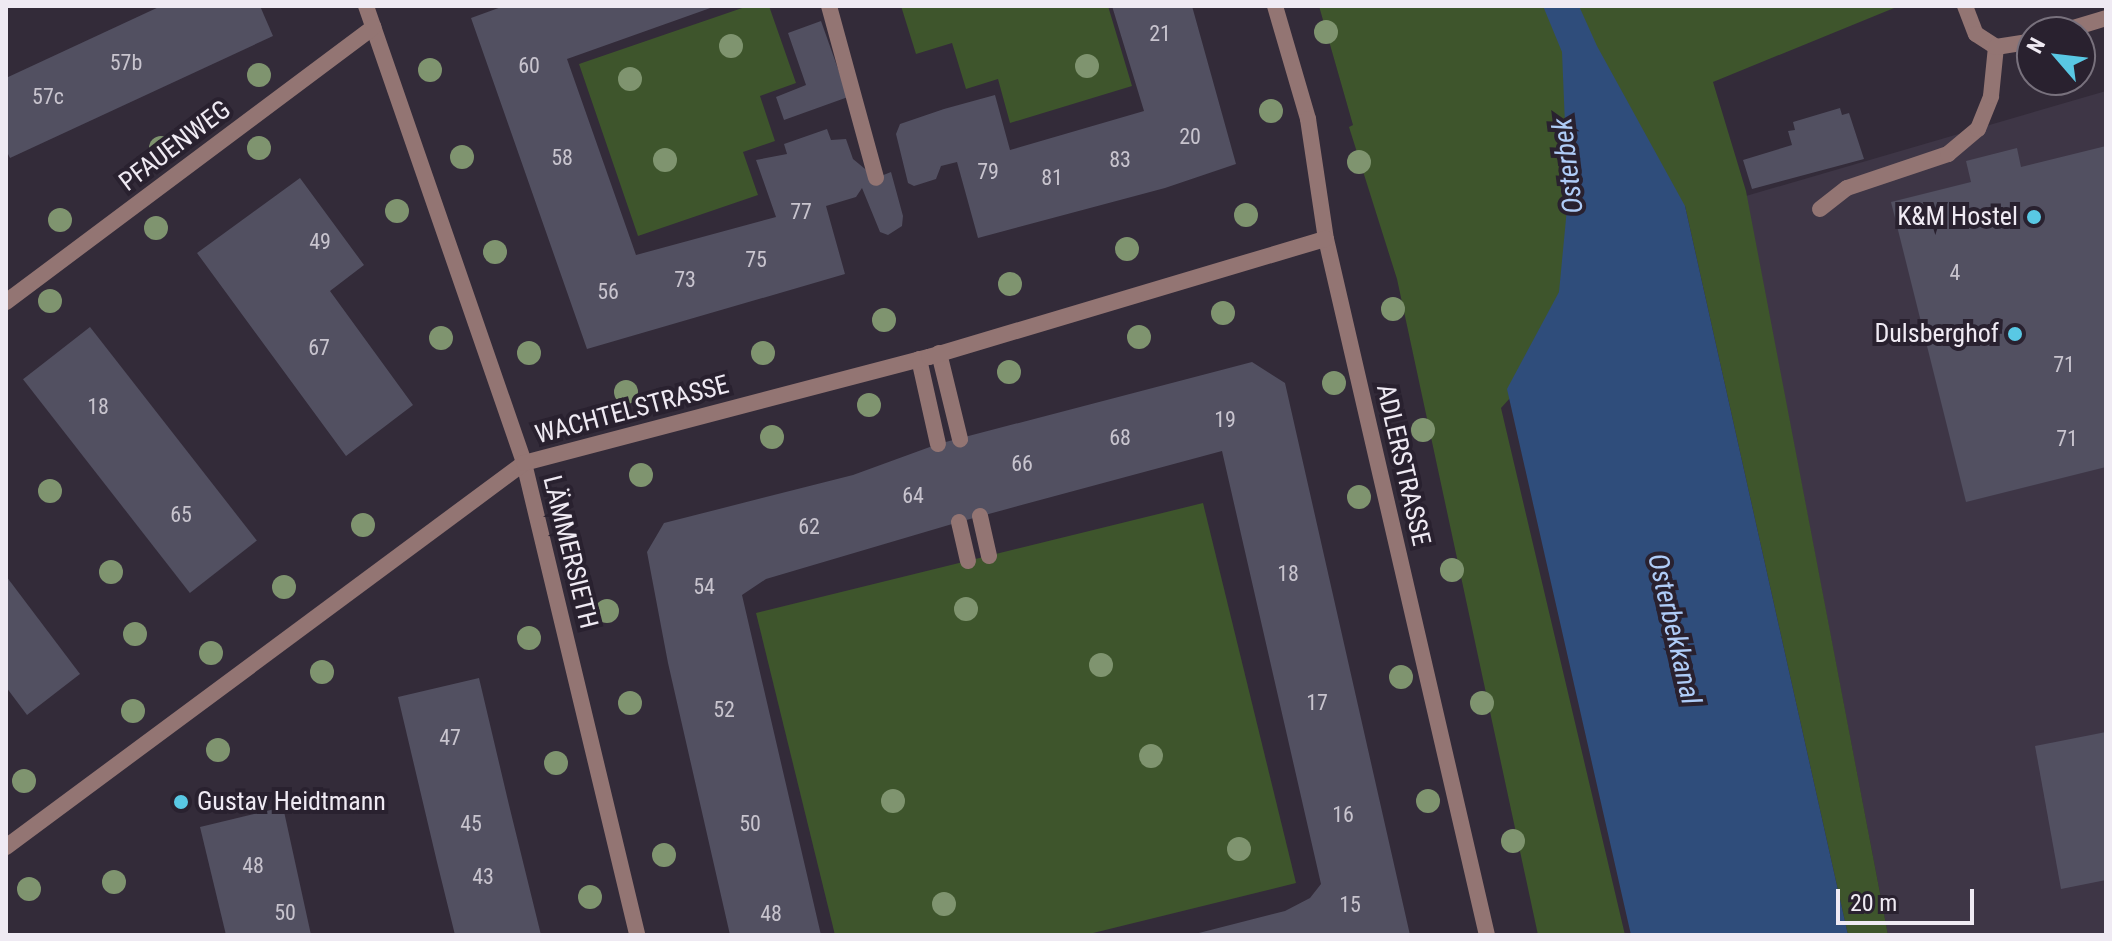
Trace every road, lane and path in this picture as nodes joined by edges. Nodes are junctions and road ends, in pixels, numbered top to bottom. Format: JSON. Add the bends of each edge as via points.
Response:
{"nodes":[{"id":1,"x":366,"y":6,"type":"edge"},
{"id":2,"x":829,"y":6,"type":"edge"},
{"id":3,"x":1275,"y":6,"type":"edge"},
{"id":4,"x":1965,"y":6,"type":"edge"},
{"id":5,"x":373,"y":27,"type":"junction"},
{"id":6,"x":2016,"y":44,"type":"edge"},
{"id":7,"x":1996,"y":47,"type":"junction"},
{"id":8,"x":876,"y":178,"type":"dead end"},
{"id":9,"x":1820,"y":209,"type":"dead end"},
{"id":10,"x":1326,"y":239,"type":"junction"},
{"id":11,"x":7,"y":300,"type":"edge"},
{"id":12,"x":939,"y":353,"type":"junction"},
{"id":13,"x":919,"y":359,"type":"junction"},
{"id":14,"x":960,"y":439,"type":"dead end"},
{"id":15,"x":938,"y":444,"type":"dead end"},
{"id":16,"x":524,"y":463,"type":"junction"},
{"id":17,"x":980,"y":516,"type":"dead end"},
{"id":18,"x":959,"y":522,"type":"dead end"},
{"id":19,"x":989,"y":556,"type":"dead end"},
{"id":20,"x":968,"y":561,"type":"dead end"},
{"id":21,"x":6,"y":847,"type":"edge"},
{"id":22,"x":637,"y":935,"type":"edge"},
{"id":23,"x":1487,"y":935,"type":"edge"}],
"edges":[{"from":1,"to":5,"type":"street","name":"LÄMMERSIETH"},
{"from":2,"to":8,"type":"street"},
{"from":3,"to":10,"type":"street","name":"ADLERSTRASSE","via":[[1308,119]]},
{"from":4,"to":7,"type":"street","via":[[1976,34]]},
{"from":5,"to":11,"type":"street","name":"PFAUENWEG"},
{"from":5,"to":16,"type":"street","name":"LÄMMERSIETH"},
{"from":6,"to":7,"type":"street"},
{"from":7,"to":9,"type":"street","via":[[1991,96],[1978,129],[1948,154],[1847,188]]},
{"from":10,"to":12,"type":"street","name":"WACHTELSTRASSE"},
{"from":10,"to":23,"type":"street","name":"ADLERSTRASSE"},
{"from":12,"to":13,"type":"street","name":"WACHTELSTRASSE"},
{"from":12,"to":14,"type":"street"},
{"from":13,"to":15,"type":"street"},
{"from":13,"to":16,"type":"street","name":"WACHTELSTRASSE"},
{"from":16,"to":21,"type":"street","name":"WACHTELSTRASSE"},
{"from":16,"to":22,"type":"street","name":"LÄMMERSIETH"},
{"from":17,"to":19,"type":"street"},
{"from":18,"to":20,"type":"street"}]}
